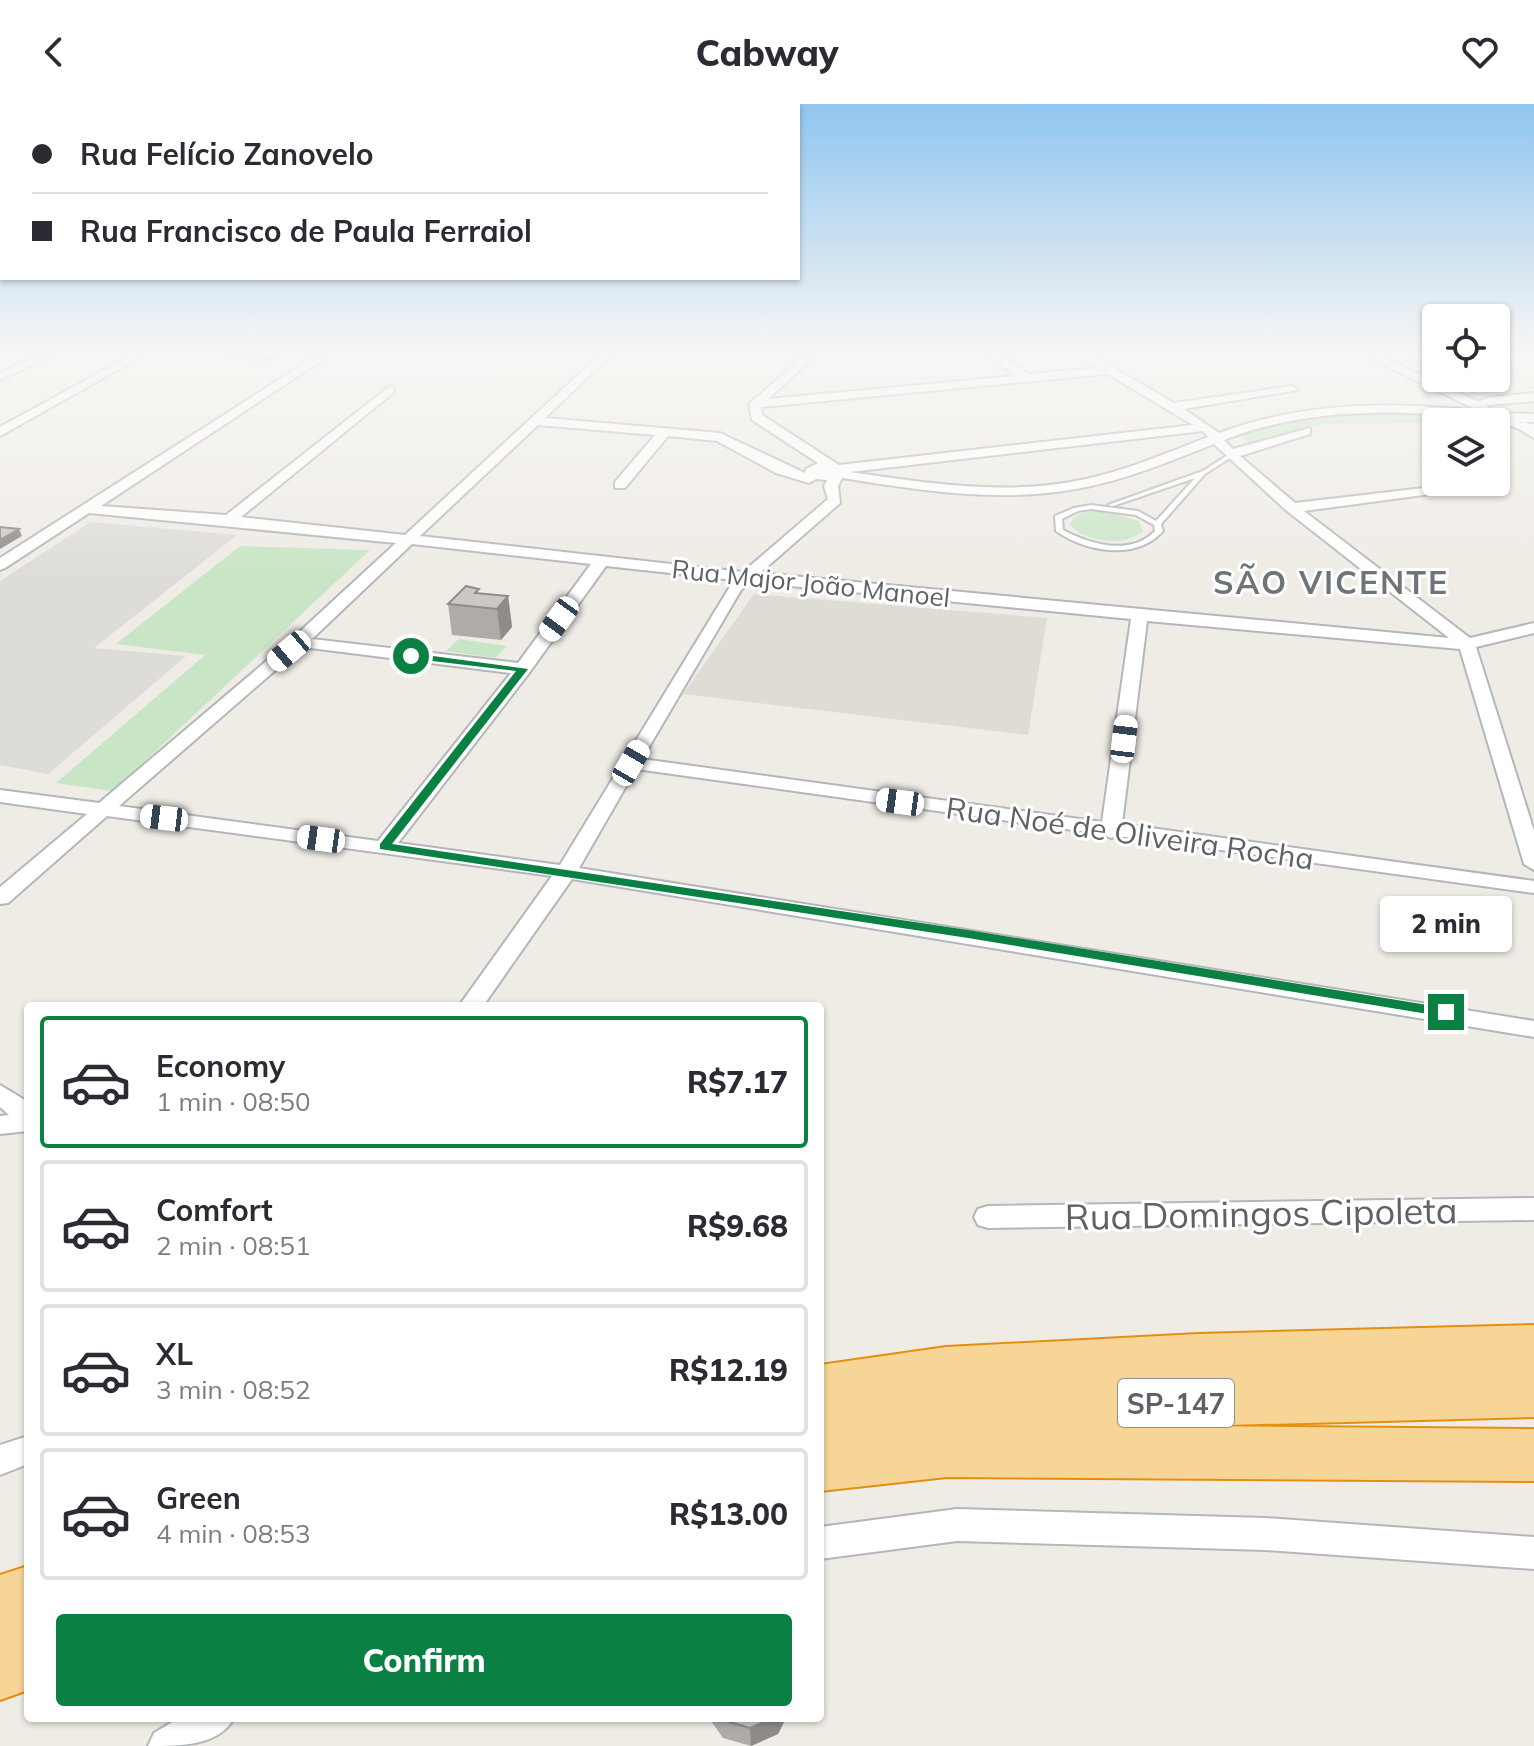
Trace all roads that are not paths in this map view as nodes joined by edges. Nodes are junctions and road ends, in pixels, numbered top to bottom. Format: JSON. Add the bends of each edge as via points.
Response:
{"nodes":[{"id":1,"x":216,"y":426,"type":"edge"},
{"id":2,"x":346,"y":426,"type":"edge"},
{"id":3,"x":526,"y":426,"type":"edge"},
{"id":4,"x":582,"y":426,"type":"edge"},
{"id":5,"x":764,"y":426,"type":"edge"},
{"id":6,"x":1267,"y":426,"type":"edge"},
{"id":7,"x":1206,"y":427,"type":"joint"},
{"id":8,"x":1316,"y":429,"type":"dead end"},
{"id":9,"x":664,"y":433,"type":"junction"},
{"id":10,"x":1220,"y":439,"type":"junction"},
{"id":11,"x":1231,"y":455,"type":"junction"},
{"id":12,"x":811,"y":470,"type":"junction"},
{"id":13,"x":1205,"y":472,"type":"junction"},
{"id":14,"x":835,"y":475,"type":"junction"},
{"id":15,"x":620,"y":485,"type":"dead end"},
{"id":16,"x":1422,"y":491,"type":"edge"},
{"id":17,"x":1107,"y":506,"type":"junction"},
{"id":18,"x":1292,"y":508,"type":"junction"},
{"id":19,"x":87,"y":509,"type":"junction"},
{"id":20,"x":229,"y":520,"type":"junction"},
{"id":21,"x":1157,"y":524,"type":"junction"},
{"id":22,"x":408,"y":539,"type":"junction"},
{"id":23,"x":602,"y":560,"type":"junction"},
{"id":24,"x":2,"y":562,"type":"edge"},
{"id":25,"x":744,"y":578,"type":"junction"},
{"id":26,"x":1140,"y":616,"type":"junction"},
{"id":27,"x":1534,"y":628,"type":"edge"},
{"id":28,"x":299,"y":642,"type":"junction"},
{"id":29,"x":1467,"y":644,"type":"junction"},
{"id":30,"x":523,"y":669,"type":"junction"},
{"id":31,"x":631,"y":763,"type":"junction"},
{"id":32,"x":1534,"y":784,"type":"edge"},
{"id":33,"x":1513,"y":787,"type":"junction"},
{"id":34,"x":0,"y":796,"type":"edge"},
{"id":35,"x":101,"y":810,"type":"junction"},
{"id":36,"x":1111,"y":832,"type":"junction"},
{"id":37,"x":384,"y":847,"type":"junction"},
{"id":38,"x":1534,"y":864,"type":"edge"},
{"id":39,"x":566,"y":872,"type":"junction"},
{"id":40,"x":1534,"y":887,"type":"edge"},
{"id":41,"x":0,"y":898,"type":"edge"},
{"id":42,"x":474,"y":1002,"type":"edge"},
{"id":43,"x":1534,"y":1029,"type":"edge"},
{"id":44,"x":0,"y":1094,"type":"edge"},
{"id":45,"x":24,"y":1115,"type":"edge"},
{"id":46,"x":24,"y":1120,"type":"edge"},
{"id":47,"x":0,"y":1125,"type":"edge"},
{"id":48,"x":1534,"y":1209,"type":"edge"},
{"id":49,"x":988,"y":1217,"type":"dead end"},
{"id":50,"x":1534,"y":1348,"type":"edge"},
{"id":51,"x":824,"y":1388,"type":"edge"},
{"id":52,"x":1534,"y":1393,"type":"edge"},
{"id":53,"x":824,"y":1435,"type":"edge"},
{"id":54,"x":24,"y":1451,"type":"edge"},
{"id":55,"x":1534,"y":1455,"type":"edge"},
{"id":56,"x":0,"y":1460,"type":"edge"},
{"id":57,"x":824,"y":1464,"type":"edge"},
{"id":58,"x":824,"y":1542,"type":"edge"},
{"id":59,"x":1534,"y":1553,"type":"edge"},
{"id":60,"x":24,"y":1598,"type":"edge"},
{"id":61,"x":0,"y":1606,"type":"edge"},
{"id":62,"x":24,"y":1658,"type":"edge"},
{"id":63,"x":0,"y":1667,"type":"edge"},
{"id":64,"x":208,"y":1722,"type":"edge"},
{"id":65,"x":167,"y":1746,"type":"edge"}],
"edges":[{"from":1,"to":19,"type":"street"},
{"from":2,"to":20,"type":"street"},
{"from":3,"to":22,"type":"street"},
{"from":4,"to":9,"type":"street"},
{"from":5,"to":12,"type":"street"},
{"from":6,"to":10,"type":"street"},
{"from":7,"to":10,"type":"street"},
{"from":7,"to":14,"type":"street"},
{"from":8,"to":11,"type":"street"},
{"from":9,"to":12,"type":"street","via":[[732,441],[781,470]]},
{"from":9,"to":15,"type":"street"},
{"from":10,"to":11,"type":"street"},
{"from":10,"to":14,"type":"street","via":[[1092,482],[1058,488],[937,489]]},
{"from":11,"to":13,"type":"lane"},
{"from":11,"to":18,"type":"street"},
{"from":12,"to":14,"type":"street"},
{"from":12,"to":14,"type":"street"},
{"from":13,"to":17,"type":"lane"},
{"from":13,"to":21,"type":"lane"},
{"from":14,"to":25,"type":"street","via":[[835,500]]},
{"from":16,"to":18,"type":"street"},
{"from":17,"to":21,"type":"lane"},
{"from":17,"to":21,"type":"lane","via":[[1065,513],[1057,524],[1069,537],[1116,547],[1146,542],[1159,531]]},
{"from":18,"to":29,"type":"street"},
{"from":19,"to":20,"type":"street","name":"Rua Major João Manoel"},
{"from":19,"to":24,"type":"street"},
{"from":20,"to":22,"type":"street","name":"Rua Major João Manoel"},
{"from":22,"to":23,"type":"street","name":"Rua Major João Manoel"},
{"from":22,"to":28,"type":"street"},
{"from":23,"to":25,"type":"street","name":"Rua Major João Manoel"},
{"from":23,"to":30,"type":"street"},
{"from":25,"to":26,"type":"street","name":"Rua Major João Manoel"},
{"from":25,"to":31,"type":"street"},
{"from":26,"to":29,"type":"street","name":"Rua Major João Manoel"},
{"from":26,"to":36,"type":"street"},
{"from":27,"to":29,"type":"street","name":"Rua Major João Manoel"},
{"from":28,"to":30,"type":"street"},
{"from":28,"to":35,"type":"street"},
{"from":29,"to":33,"type":"street"},
{"from":30,"to":37,"type":"street"},
{"from":31,"to":36,"type":"street","name":"Rua Noé de Oliveira Rocha"},
{"from":31,"to":39,"type":"street"},
{"from":32,"to":33,"type":"street"},
{"from":33,"to":38,"type":"street"},
{"from":34,"to":35,"type":"street"},
{"from":35,"to":37,"type":"street"},
{"from":35,"to":41,"type":"street"},
{"from":36,"to":40,"type":"street","name":"Rua Noé de Oliveira Rocha"},
{"from":37,"to":39,"type":"street"},
{"from":39,"to":42,"type":"street"},
{"from":39,"to":43,"type":"street"},
{"from":44,"to":45,"type":"street"},
{"from":46,"to":47,"type":"street"},
{"from":48,"to":49,"type":"street","name":"Rua Domingos Cipoleta"},
{"from":50,"to":51,"type":"highway","number":"SP-147","via":[[1198,1357],[946,1371]]},
{"from":52,"to":53,"type":"highway","number":"SP-147","via":[[1179,1402],[966,1414]]},
{"from":54,"to":56,"type":"street"},
{"from":55,"to":57,"type":"highway","via":[[947,1451]]},
{"from":58,"to":59,"type":"street","via":[[957,1525],[1265,1534]]},
{"from":60,"to":61,"type":"highway"},
{"from":62,"to":63,"type":"highway"},
{"from":64,"to":65,"type":"street"}]}
